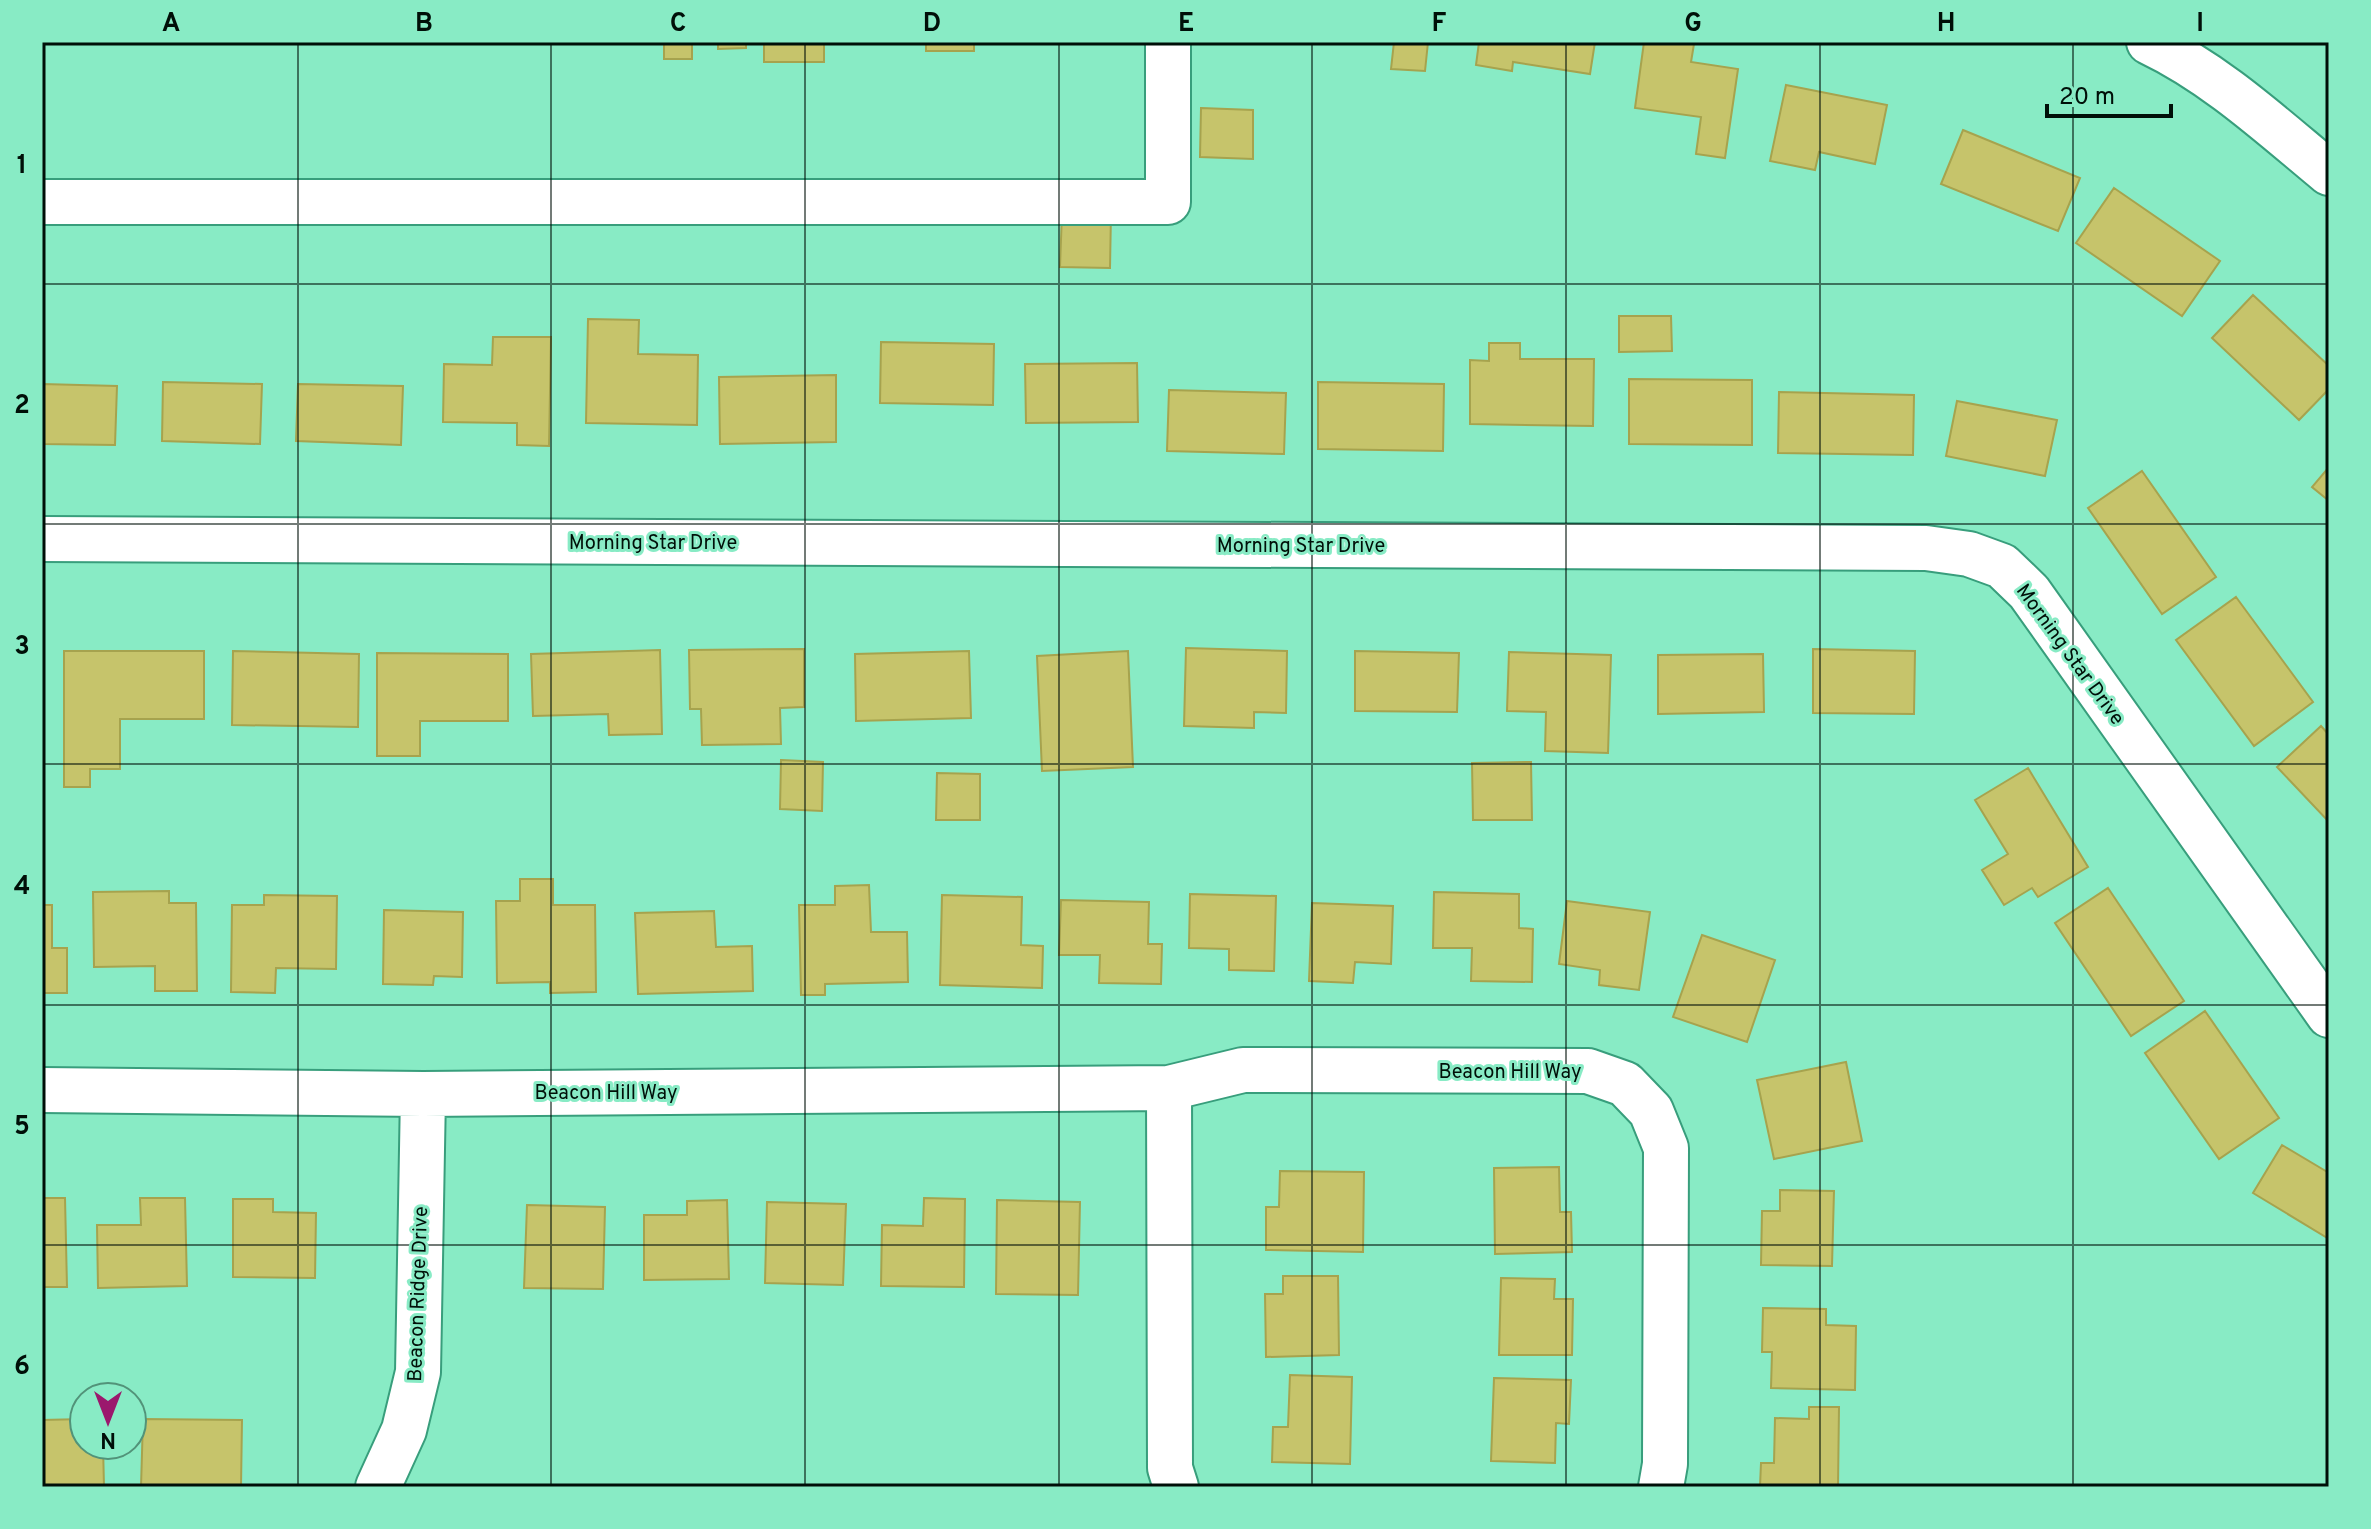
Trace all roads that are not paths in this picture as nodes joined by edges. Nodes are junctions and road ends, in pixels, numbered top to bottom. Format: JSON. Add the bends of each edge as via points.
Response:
{"nodes":[{"id":1,"x":1168,"y":42,"type":"edge"},
{"id":2,"x":2149,"y":42,"type":"edge"},
{"id":3,"x":2329,"y":173,"type":"edge"},
{"id":4,"x":42,"y":202,"type":"edge"},
{"id":5,"x":42,"y":539,"type":"edge"},
{"id":6,"x":2329,"y":1015,"type":"edge"},
{"id":7,"x":1169,"y":1088,"type":"junction"},
{"id":8,"x":42,"y":1090,"type":"edge"},
{"id":9,"x":423,"y":1094,"type":"junction"},
{"id":10,"x":378,"y":1487,"type":"edge"},
{"id":11,"x":1176,"y":1487,"type":"edge"},
{"id":12,"x":1661,"y":1487,"type":"edge"}],
"edges":[{"from":1,"to":4,"type":"street","via":[[1168,202]]},
{"from":2,"to":3,"type":"street","via":[[2178,56],[2252,109]]},
{"from":5,"to":6,"type":"street","name":"Morning Star Drive","via":[[1926,548],[1969,554],[2002,566],[2029,592]]},
{"from":7,"to":9,"type":"street","name":"Beacon Hill Way"},
{"from":7,"to":11,"type":"street","via":[[1170,1468]]},
{"from":7,"to":12,"type":"street","name":"Beacon Hill Way","via":[[1243,1070],[1588,1071],[1625,1084],[1651,1111],[1666,1148]]},
{"from":8,"to":9,"type":"street","name":"Beacon Hill Way"},
{"from":9,"to":10,"type":"street","name":"Beacon Ridge Drive","via":[[418,1372],[404,1430]]}]}
